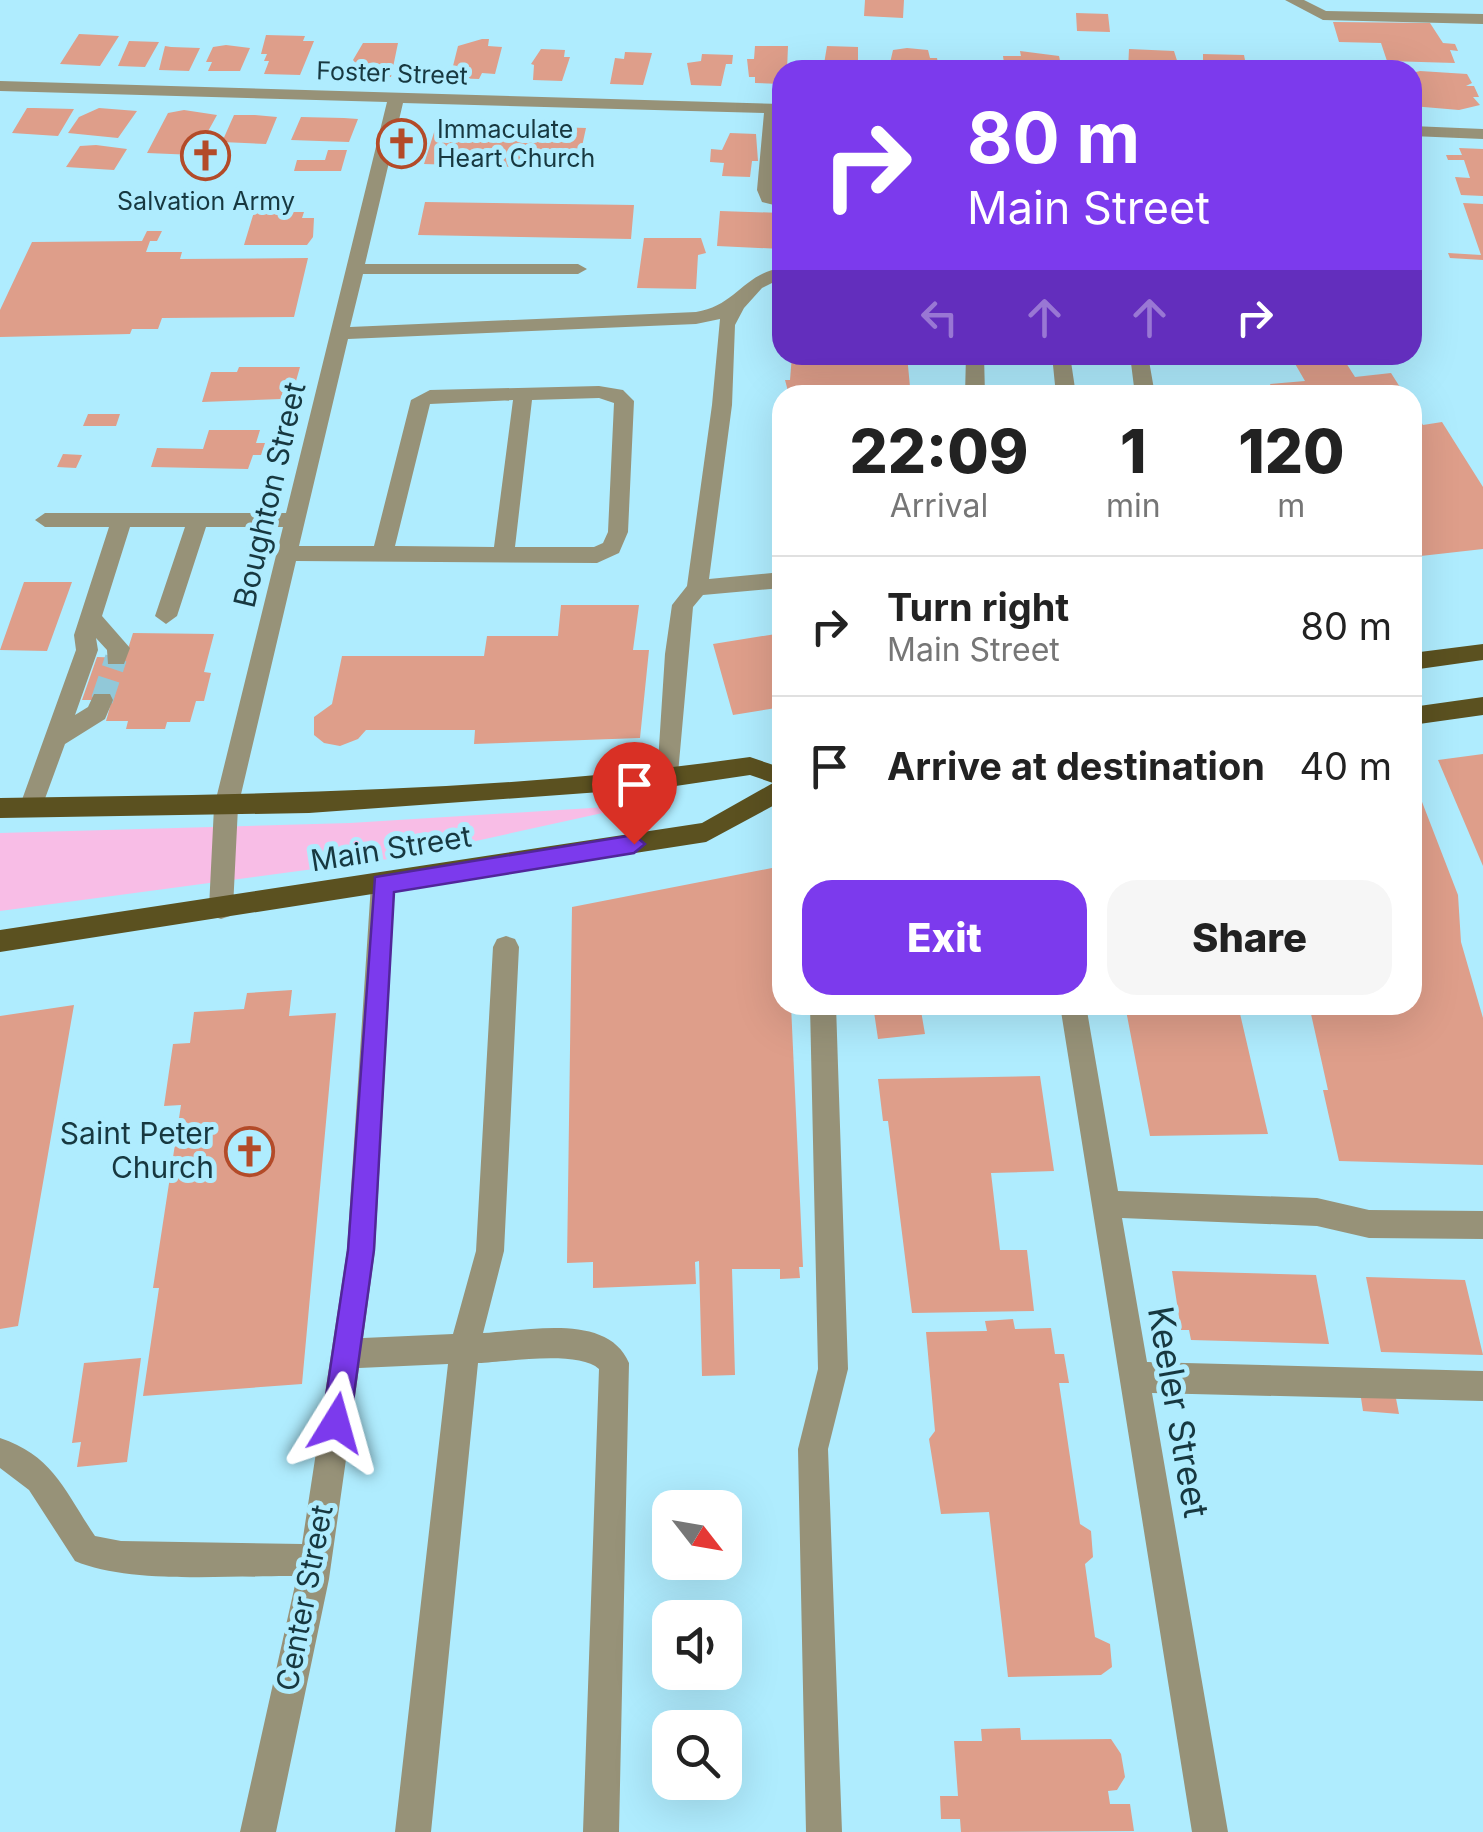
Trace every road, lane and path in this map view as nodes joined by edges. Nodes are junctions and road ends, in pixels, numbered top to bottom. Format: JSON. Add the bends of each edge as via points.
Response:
{"nodes":[{"id":1,"x":1292,"y":0,"type":"edge"},
{"id":2,"x":1483,"y":19,"type":"edge"},
{"id":3,"x":0,"y":86,"type":"edge"},
{"id":4,"x":396,"y":98,"type":"junction"},
{"id":5,"x":772,"y":109,"type":"edge"},
{"id":6,"x":1422,"y":131,"type":"edge"},
{"id":7,"x":1483,"y":134,"type":"edge"},
{"id":8,"x":772,"y":146,"type":"edge"},
{"id":9,"x":772,"y":199,"type":"edge"},
{"id":10,"x":355,"y":269,"type":"junction"},
{"id":11,"x":578,"y":270,"type":"dead end"},
{"id":12,"x":772,"y":274,"type":"edge"},
{"id":13,"x":736,"y":305,"type":"junction"},
{"id":14,"x":340,"y":333,"type":"junction"},
{"id":15,"x":523,"y":394,"type":"junction"},
{"id":16,"x":44,"y":520,"type":"dead end"},
{"id":17,"x":122,"y":520,"type":"junction"},
{"id":18,"x":198,"y":520,"type":"junction"},
{"id":19,"x":295,"y":520,"type":"junction"},
{"id":20,"x":287,"y":553,"type":"junction"},
{"id":21,"x":382,"y":554,"type":"junction"},
{"id":22,"x":503,"y":556,"type":"junction"},
{"id":23,"x":772,"y":581,"type":"edge"},
{"id":24,"x":697,"y":588,"type":"junction"},
{"id":25,"x":166,"y":616,"type":"dead end"},
{"id":26,"x":90,"y":618,"type":"junction"},
{"id":27,"x":1483,"y":652,"type":"edge"},
{"id":28,"x":116,"y":658,"type":"dead end"},
{"id":29,"x":1422,"y":661,"type":"edge"},
{"id":30,"x":102,"y":700,"type":"tunnel mouth"},
{"id":31,"x":1483,"y":706,"type":"edge"},
{"id":32,"x":1422,"y":715,"type":"edge"},
{"id":33,"x":55,"y":739,"type":"junction"},
{"id":34,"x":772,"y":774,"type":"edge"},
{"id":35,"x":669,"y":778,"type":"junction"},
{"id":36,"x":772,"y":796,"type":"edge"},
{"id":37,"x":226,"y":807,"type":"junction"},
{"id":38,"x":0,"y":808,"type":"edge"},
{"id":39,"x":31,"y":808,"type":"junction"},
{"id":40,"x":383,"y":884,"type":"junction"},
{"id":41,"x":221,"y":908,"type":"junction"},
{"id":42,"x":0,"y":941,"type":"edge"},
{"id":43,"x":506,"y":947,"type":"dead end"},
{"id":44,"x":822,"y":1015,"type":"edge"},
{"id":45,"x":1075,"y":1015,"type":"edge"},
{"id":46,"x":1105,"y":1204,"type":"junction"},
{"id":47,"x":1483,"y":1225,"type":"edge"},
{"id":48,"x":463,"y":1348,"type":"junction"},
{"id":49,"x":346,"y":1354,"type":"junction"},
{"id":50,"x":1134,"y":1377,"type":"junction"},
{"id":51,"x":1483,"y":1387,"type":"edge"},
{"id":52,"x":0,"y":1452,"type":"edge"},
{"id":53,"x":316,"y":1560,"type":"junction"},
{"id":54,"x":258,"y":1832,"type":"edge"},
{"id":55,"x":414,"y":1832,"type":"edge"},
{"id":56,"x":601,"y":1832,"type":"edge"},
{"id":57,"x":824,"y":1832,"type":"edge"},
{"id":58,"x":1210,"y":1832,"type":"edge"}],
"edges":[{"from":1,"to":2,"type":"street","via":[[1322,15]]},
{"from":3,"to":4,"type":"street","name":"Foster Street"},
{"from":4,"to":5,"type":"street","name":"Foster Street"},
{"from":4,"to":10,"type":"street","name":"Boughton Street"},
{"from":6,"to":7,"type":"street"},
{"from":8,"to":9,"type":"street","via":[[765,190]]},
{"from":10,"to":11,"type":"street"},
{"from":10,"to":14,"type":"street","name":"Boughton Street"},
{"from":12,"to":13,"type":"street","via":[[750,286]]},
{"from":13,"to":14,"type":"street","via":[[696,318]]},
{"from":13,"to":24,"type":"street","via":[[726,325]]},
{"from":14,"to":19,"type":"street","name":"Boughton Street"},
{"from":15,"to":21,"type":"street","via":[[421,400]]},
{"from":15,"to":22,"type":"street"},
{"from":15,"to":22,"type":"street","via":[[599,392],[624,402],[618,532],[612,548],[597,555]]},
{"from":16,"to":17,"type":"street"},
{"from":17,"to":18,"type":"street"},
{"from":17,"to":26,"type":"street"},
{"from":18,"to":19,"type":"street"},
{"from":18,"to":25,"type":"street"},
{"from":19,"to":20,"type":"street","name":"Boughton Street"},
{"from":20,"to":21,"type":"street"},
{"from":20,"to":37,"type":"street","name":"Boughton Street"},
{"from":21,"to":22,"type":"street"},
{"from":23,"to":24,"type":"street"},
{"from":24,"to":35,"type":"street","via":[[683,605]]},
{"from":26,"to":28,"type":"street","via":[[119,648]]},
{"from":26,"to":33,"type":"street","via":[[86,650]]},
{"from":27,"to":29,"type":"main road"},
{"from":30,"to":33,"type":"street","via":[[97,713]]},
{"from":31,"to":32,"type":"main road"},
{"from":33,"to":39,"type":"street"},
{"from":34,"to":35,"type":"main road","name":"Main Street","via":[[750,766]]},
{"from":35,"to":37,"type":"main road","name":"Main Street"},
{"from":36,"to":40,"type":"main road","name":"Main Street","via":[[706,832]]},
{"from":37,"to":39,"type":"main road","name":"Main Street"},
{"from":37,"to":41,"type":"street","name":"Boughton Street"},
{"from":38,"to":39,"type":"main road","name":"Main Street"},
{"from":40,"to":41,"type":"main road","name":"Main Street"},
{"from":40,"to":49,"type":"street","name":"Center Street","via":[[361,1250]]},
{"from":41,"to":42,"type":"main road","name":"Main Street"},
{"from":43,"to":48,"type":"street","via":[[490,1251]]},
{"from":44,"to":57,"type":"street","via":[[834,1369],[813,1449]]},
{"from":45,"to":46,"type":"street","name":"Keeler Street"},
{"from":46,"to":47,"type":"street","via":[[1318,1212],[1369,1224]]},
{"from":46,"to":50,"type":"street","name":"Keeler Street"},
{"from":48,"to":49,"type":"street"},
{"from":48,"to":55,"type":"street"},
{"from":48,"to":56,"type":"street","via":[[566,1344],[598,1348],[614,1363]]},
{"from":49,"to":53,"type":"street","name":"Center Street"},
{"from":50,"to":51,"type":"street"},
{"from":50,"to":58,"type":"street","name":"Keeler Street"},
{"from":52,"to":53,"type":"street","via":[[16,1456],[38,1476],[86,1550]]},
{"from":53,"to":54,"type":"street","name":"Center Street"}]}
